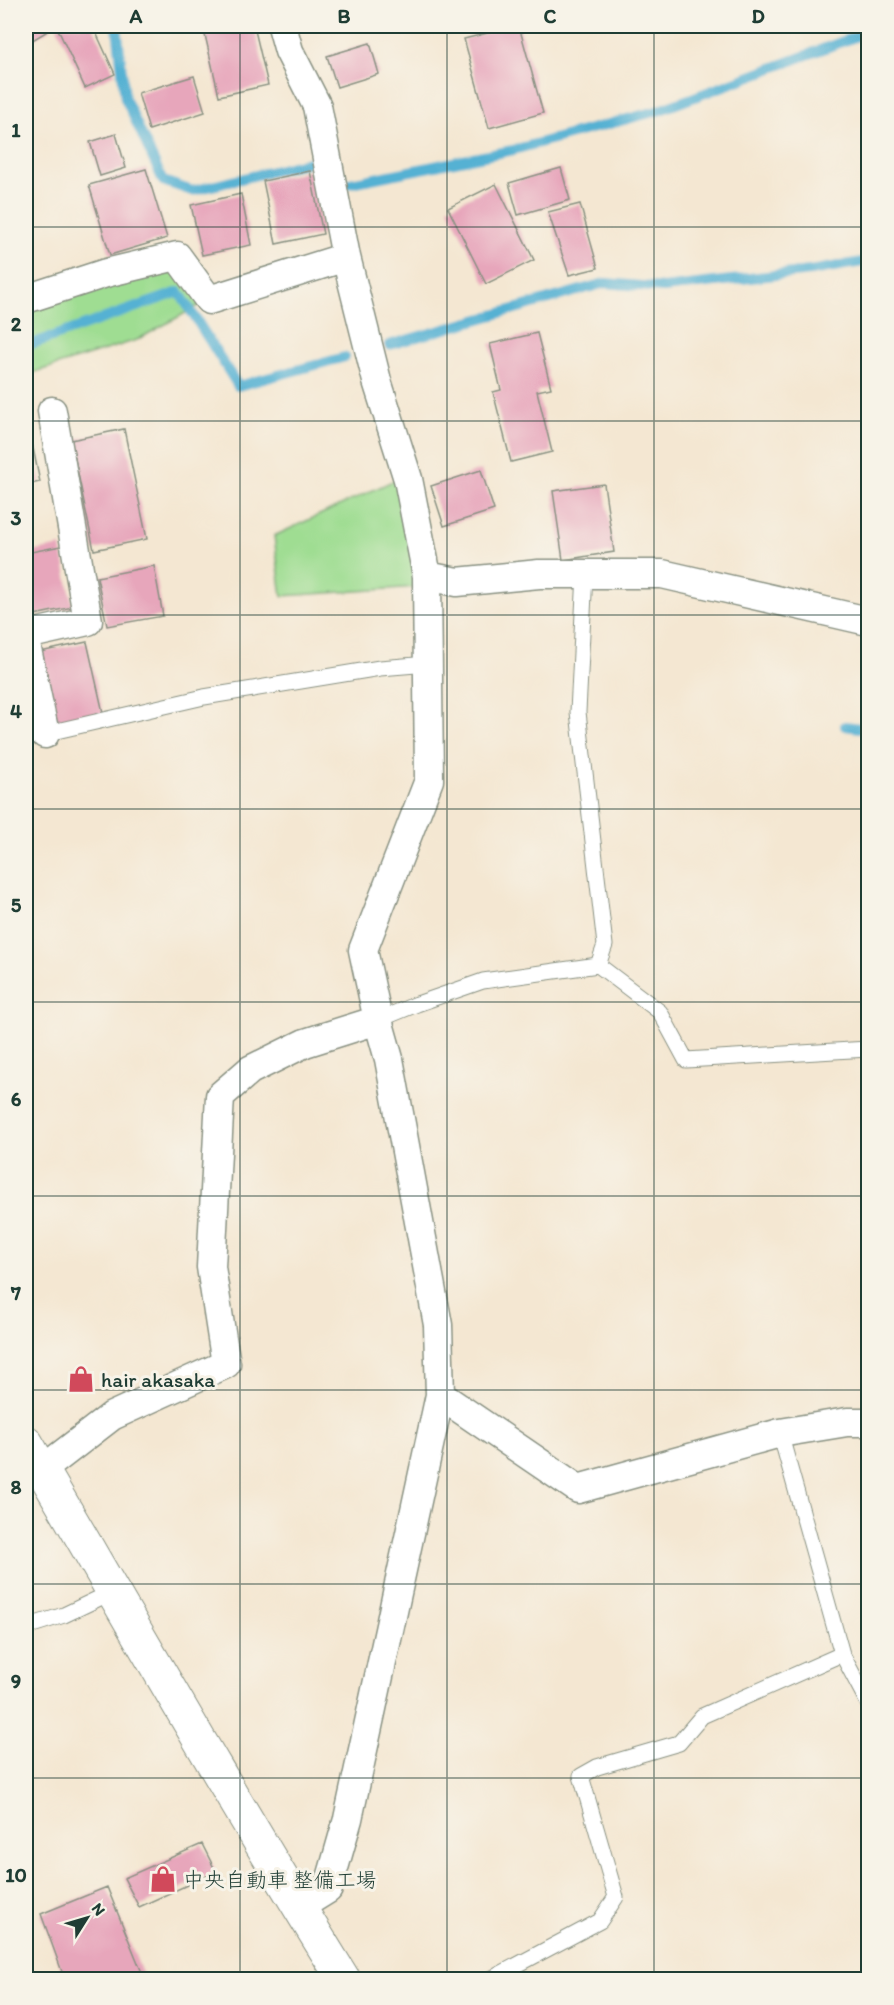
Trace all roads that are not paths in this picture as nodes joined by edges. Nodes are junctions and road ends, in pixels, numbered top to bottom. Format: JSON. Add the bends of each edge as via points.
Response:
{"nodes":[{"id":1,"x":282,"y":26,"type":"edge"},
{"id":2,"x":346,"y":256,"type":"junction"},
{"id":3,"x":26,"y":299,"type":"edge"},
{"id":4,"x":52,"y":411,"type":"dead end"},
{"id":5,"x":585,"y":574,"type":"junction"},
{"id":6,"x":427,"y":576,"type":"junction"},
{"id":7,"x":868,"y":621,"type":"edge"},
{"id":8,"x":26,"y":635,"type":"edge"},
{"id":9,"x":26,"y":645,"type":"edge"},
{"id":10,"x":428,"y":663,"type":"junction"},
{"id":11,"x":35,"y":736,"type":"edge"},
{"id":12,"x":598,"y":965,"type":"junction"},
{"id":13,"x":378,"y":1020,"type":"junction"},
{"id":14,"x":868,"y":1049,"type":"edge"},
{"id":15,"x":440,"y":1395,"type":"junction"},
{"id":16,"x":868,"y":1422,"type":"edge"},
{"id":17,"x":780,"y":1433,"type":"junction"},
{"id":18,"x":26,"y":1442,"type":"edge"},
{"id":19,"x":42,"y":1470,"type":"junction"},
{"id":20,"x":112,"y":1592,"type":"junction"},
{"id":21,"x":26,"y":1627,"type":"edge"},
{"id":22,"x":842,"y":1654,"type":"junction"},
{"id":23,"x":868,"y":1703,"type":"edge"},
{"id":24,"x":299,"y":1907,"type":"junction"},
{"id":25,"x":345,"y":1980,"type":"edge"},
{"id":26,"x":489,"y":1980,"type":"edge"}],
"edges":[{"from":1,"to":2,"type":"street","via":[[289,51],[317,106]]},
{"from":2,"to":3,"type":"street","via":[[209,300],[177,256],[106,273]]},
{"from":2,"to":6,"type":"street","via":[[377,381],[408,479]]},
{"from":4,"to":8,"type":"street","via":[[88,621]]},
{"from":5,"to":6,"type":"street","via":[[457,582]]},
{"from":5,"to":7,"type":"street","via":[[662,574]]},
{"from":5,"to":12,"type":"lane","via":[[578,712],[605,945]]},
{"from":6,"to":10,"type":"street"},
{"from":9,"to":11,"type":"street"},
{"from":10,"to":11,"type":"lane","via":[[204,697]]},
{"from":10,"to":13,"type":"street","via":[[429,780],[363,950]]},
{"from":12,"to":13,"type":"lane","via":[[483,981]]},
{"from":12,"to":14,"type":"lane","via":[[660,1012],[686,1060]]},
{"from":13,"to":15,"type":"street","via":[[389,1059],[438,1324]]},
{"from":13,"to":19,"type":"street","via":[[305,1043],[250,1070],[220,1096],[211,1267],[226,1364],[112,1416]]},
{"from":15,"to":17,"type":"street","via":[[578,1489]]},
{"from":15,"to":24,"type":"street","via":[[348,1819],[328,1889]]},
{"from":16,"to":17,"type":"street"},
{"from":17,"to":22,"type":"lane"},
{"from":18,"to":19,"type":"street"},
{"from":19,"to":20,"type":"street"},
{"from":20,"to":21,"type":"lane","via":[[64,1615]]},
{"from":20,"to":24,"type":"street"},
{"from":22,"to":23,"type":"lane"},
{"from":22,"to":26,"type":"lane","via":[[702,1716],[679,1743],[597,1767],[581,1776],[616,1897],[600,1921]]},
{"from":24,"to":25,"type":"street"}]}
